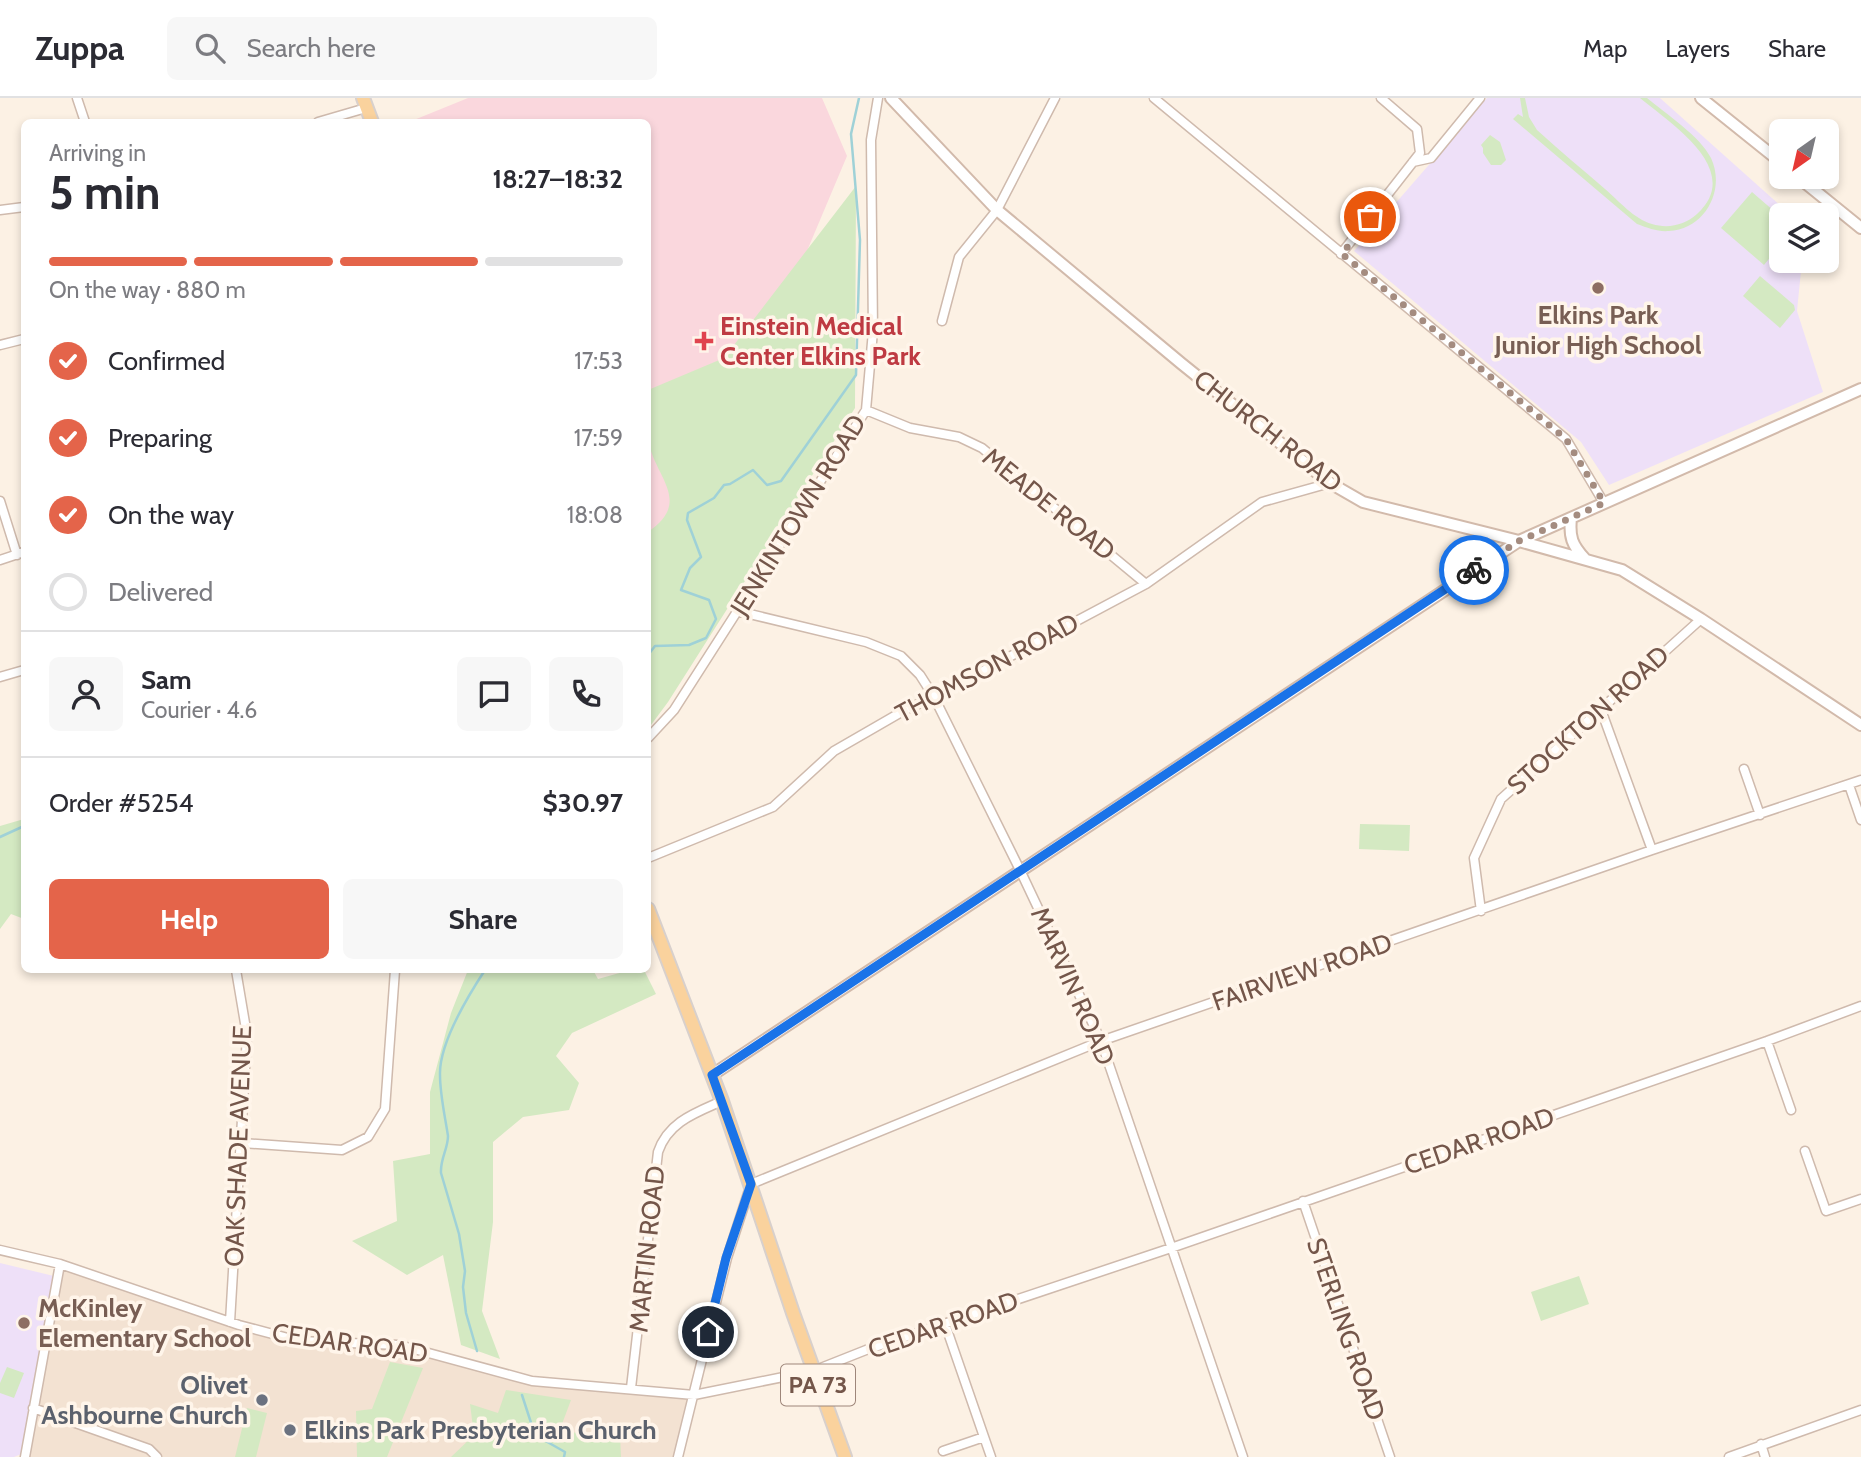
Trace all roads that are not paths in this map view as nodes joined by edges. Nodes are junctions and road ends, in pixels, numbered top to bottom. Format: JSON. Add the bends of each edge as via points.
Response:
{"nodes":[{"id":1,"x":77,"y":98,"type":"edge"},
{"id":2,"x":878,"y":98,"type":"edge"},
{"id":3,"x":891,"y":98,"type":"edge"},
{"id":4,"x":1055,"y":98,"type":"edge"},
{"id":5,"x":1154,"y":98,"type":"edge"},
{"id":6,"x":1381,"y":98,"type":"edge"},
{"id":7,"x":1480,"y":98,"type":"edge"},
{"id":8,"x":1701,"y":98,"type":"edge"},
{"id":9,"x":365,"y":103,"type":"edge"},
{"id":10,"x":84,"y":119,"type":"edge"},
{"id":11,"x":325,"y":119,"type":"edge"},
{"id":12,"x":1769,"y":153,"type":"edge"},
{"id":13,"x":1413,"y":162,"type":"junction"},
{"id":14,"x":1813,"y":189,"type":"edge"},
{"id":15,"x":21,"y":207,"type":"edge"},
{"id":16,"x":0,"y":210,"type":"edge"},
{"id":17,"x":997,"y":210,"type":"junction"},
{"id":18,"x":1861,"y":228,"type":"edge"},
{"id":19,"x":1342,"y":254,"type":"junction"},
{"id":20,"x":942,"y":321,"type":"dead end"},
{"id":21,"x":21,"y":341,"type":"edge"},
{"id":22,"x":0,"y":345,"type":"edge"},
{"id":23,"x":1861,"y":389,"type":"edge"},
{"id":24,"x":866,"y":410,"type":"junction"},
{"id":25,"x":1330,"y":483,"type":"junction"},
{"id":26,"x":0,"y":500,"type":"edge"},
{"id":27,"x":1604,"y":503,"type":"junction"},
{"id":28,"x":1571,"y":518,"type":"junction"},
{"id":29,"x":1519,"y":541,"type":"junction"},
{"id":30,"x":21,"y":553,"type":"edge"},
{"id":31,"x":1586,"y":559,"type":"junction"},
{"id":32,"x":0,"y":560,"type":"edge"},
{"id":33,"x":1146,"y":584,"type":"junction"},
{"id":34,"x":737,"y":611,"type":"junction"},
{"id":35,"x":1701,"y":619,"type":"junction"},
{"id":36,"x":21,"y":671,"type":"edge"},
{"id":37,"x":0,"y":677,"type":"edge"},
{"id":38,"x":934,"y":697,"type":"junction"},
{"id":39,"x":1600,"y":707,"type":"junction"},
{"id":40,"x":1861,"y":725,"type":"edge"},
{"id":41,"x":651,"y":735,"type":"edge"},
{"id":42,"x":1744,"y":769,"type":"dead end"},
{"id":43,"x":1861,"y":780,"type":"edge"},
{"id":44,"x":1849,"y":785,"type":"junction"},
{"id":45,"x":1760,"y":815,"type":"junction"},
{"id":46,"x":1861,"y":820,"type":"edge"},
{"id":47,"x":1651,"y":850,"type":"junction"},
{"id":48,"x":651,"y":857,"type":"edge"},
{"id":49,"x":1020,"y":870,"type":"junction"},
{"id":50,"x":1481,"y":911,"type":"junction"},
{"id":51,"x":651,"y":917,"type":"edge"},
{"id":52,"x":237,"y":973,"type":"edge"},
{"id":53,"x":395,"y":973,"type":"edge"},
{"id":54,"x":1861,"y":1006,"type":"edge"},
{"id":55,"x":1101,"y":1041,"type":"junction"},
{"id":56,"x":1767,"y":1041,"type":"junction"},
{"id":57,"x":712,"y":1075,"type":"junction"},
{"id":58,"x":722,"y":1101,"type":"junction"},
{"id":59,"x":1791,"y":1110,"type":"dead end"},
{"id":60,"x":242,"y":1143,"type":"junction"},
{"id":61,"x":1805,"y":1151,"type":"dead end"},
{"id":62,"x":751,"y":1184,"type":"junction"},
{"id":63,"x":1861,"y":1199,"type":"edge"},
{"id":64,"x":1303,"y":1201,"type":"junction"},
{"id":65,"x":1171,"y":1248,"type":"junction"},
{"id":66,"x":0,"y":1250,"type":"edge"},
{"id":67,"x":60,"y":1264,"type":"junction"},
{"id":68,"x":230,"y":1322,"type":"junction"},
{"id":69,"x":945,"y":1324,"type":"junction"},
{"id":70,"x":813,"y":1371,"type":"junction"},
{"id":71,"x":631,"y":1388,"type":"junction"},
{"id":72,"x":694,"y":1395,"type":"junction"},
{"id":73,"x":33,"y":1408,"type":"junction"},
{"id":74,"x":1861,"y":1410,"type":"edge"},
{"id":75,"x":984,"y":1437,"type":"junction"},
{"id":76,"x":1761,"y":1444,"type":"junction"},
{"id":77,"x":943,"y":1451,"type":"dead end"},
{"id":78,"x":24,"y":1457,"type":"edge"},
{"id":79,"x":157,"y":1457,"type":"edge"},
{"id":80,"x":678,"y":1457,"type":"edge"},
{"id":81,"x":845,"y":1457,"type":"edge"},
{"id":82,"x":991,"y":1457,"type":"edge"},
{"id":83,"x":1243,"y":1457,"type":"edge"},
{"id":84,"x":1390,"y":1457,"type":"edge"},
{"id":85,"x":1729,"y":1457,"type":"edge"},
{"id":86,"x":1765,"y":1457,"type":"edge"}],
"edges":[{"from":1,"to":10,"type":"street"},
{"from":2,"to":24,"type":"street","name":"JENKINTOWN ROAD","via":[[872,140],[873,331]]},
{"from":3,"to":17,"type":"street","name":"CHURCH ROAD"},
{"from":4,"to":17,"type":"street"},
{"from":5,"to":19,"type":"street"},
{"from":6,"to":13,"type":"street","via":[[1417,129],[1420,153]]},
{"from":7,"to":13,"type":"street","via":[[1431,158]]},
{"from":8,"to":12,"type":"street"},
{"from":9,"to":11,"type":"street"},
{"from":13,"to":19,"type":"street"},
{"from":14,"to":18,"type":"street"},
{"from":15,"to":16,"type":"street"},
{"from":17,"to":20,"type":"street","via":[[959,257]]},
{"from":17,"to":25,"type":"street","name":"CHURCH ROAD"},
{"from":19,"to":27,"type":"street","via":[[1566,439]]},
{"from":21,"to":22,"type":"street"},
{"from":23,"to":27,"type":"street"},
{"from":24,"to":33,"type":"street","name":"MEADE ROAD","via":[[910,428],[959,437],[982,449]]},
{"from":24,"to":34,"type":"street","name":"JENKINTOWN ROAD"},
{"from":25,"to":29,"type":"street","name":"CHURCH ROAD","via":[[1363,502]]},
{"from":25,"to":33,"type":"street","name":"THOMSON ROAD","via":[[1262,502]]},
{"from":26,"to":30,"type":"street"},
{"from":27,"to":28,"type":"street"},
{"from":28,"to":29,"type":"street"},
{"from":28,"to":31,"type":"street","via":[[1570,539]]},
{"from":29,"to":31,"type":"street","name":"CHURCH ROAD"},
{"from":29,"to":49,"type":"street"},
{"from":30,"to":32,"type":"street"},
{"from":31,"to":35,"type":"street","name":"CHURCH ROAD","via":[[1622,570]]},
{"from":33,"to":38,"type":"street","name":"THOMSON ROAD"},
{"from":34,"to":38,"type":"street","name":"MARVIN ROAD","via":[[866,642],[901,656]]},
{"from":34,"to":41,"type":"street","name":"JENKINTOWN ROAD","via":[[674,710]]},
{"from":35,"to":39,"type":"street","name":"STOCKTON ROAD"},
{"from":35,"to":40,"type":"street","name":"CHURCH ROAD"},
{"from":36,"to":37,"type":"street"},
{"from":38,"to":48,"type":"street","name":"THOMSON ROAD","via":[[834,751],[773,807]]},
{"from":38,"to":49,"type":"street","name":"MARVIN ROAD"},
{"from":39,"to":47,"type":"street"},
{"from":39,"to":50,"type":"street","name":"STOCKTON ROAD","via":[[1501,799],[1474,858]]},
{"from":42,"to":45,"type":"street"},
{"from":43,"to":44,"type":"street","name":"FAIRVIEW ROAD"},
{"from":44,"to":45,"type":"street","name":"FAIRVIEW ROAD"},
{"from":44,"to":46,"type":"street"},
{"from":45,"to":47,"type":"street","name":"FAIRVIEW ROAD"},
{"from":47,"to":50,"type":"street","name":"FAIRVIEW ROAD"},
{"from":49,"to":55,"type":"street","name":"MARVIN ROAD"},
{"from":49,"to":57,"type":"street"},
{"from":50,"to":55,"type":"street","name":"FAIRVIEW ROAD"},
{"from":51,"to":57,"type":"main road","number":"PA 73"},
{"from":52,"to":60,"type":"street","name":"OAK SHADE AVENUE","via":[[247,1035]]},
{"from":53,"to":60,"type":"street","via":[[385,1109],[368,1137],[342,1150]]},
{"from":54,"to":56,"type":"street","name":"CEDAR ROAD"},
{"from":55,"to":62,"type":"street","name":"FAIRVIEW ROAD"},
{"from":55,"to":65,"type":"street","name":"MARVIN ROAD"},
{"from":56,"to":59,"type":"street"},
{"from":56,"to":64,"type":"street","name":"CEDAR ROAD"},
{"from":57,"to":58,"type":"main road","number":"PA 73"},
{"from":58,"to":62,"type":"main road","number":"PA 73"},
{"from":58,"to":71,"type":"street","name":"MARTIN ROAD","via":[[675,1124],[658,1152]]},
{"from":60,"to":68,"type":"street","name":"OAK SHADE AVENUE"},
{"from":61,"to":63,"type":"street","via":[[1826,1211]]},
{"from":62,"to":70,"type":"main road","number":"PA 73"},
{"from":62,"to":72,"type":"street","via":[[726,1258]]},
{"from":64,"to":65,"type":"street","name":"CEDAR ROAD"},
{"from":64,"to":84,"type":"street","name":"STERLING ROAD"},
{"from":65,"to":69,"type":"street","name":"CEDAR ROAD"},
{"from":65,"to":83,"type":"street","name":"MARVIN ROAD"},
{"from":66,"to":67,"type":"street","name":"CEDAR ROAD"},
{"from":67,"to":68,"type":"street","name":"CEDAR ROAD"},
{"from":67,"to":73,"type":"street"},
{"from":68,"to":71,"type":"street","name":"CEDAR ROAD","via":[[299,1341],[399,1345],[532,1381]]},
{"from":69,"to":70,"type":"street","name":"CEDAR ROAD"},
{"from":69,"to":75,"type":"street"},
{"from":70,"to":72,"type":"street","name":"CEDAR ROAD"},
{"from":70,"to":81,"type":"main road","number":"PA 73"},
{"from":71,"to":72,"type":"street","name":"CEDAR ROAD"},
{"from":72,"to":80,"type":"street"},
{"from":73,"to":78,"type":"street"},
{"from":73,"to":79,"type":"street","via":[[149,1449]]},
{"from":74,"to":76,"type":"street"},
{"from":75,"to":77,"type":"street"},
{"from":75,"to":82,"type":"street"},
{"from":76,"to":85,"type":"street"},
{"from":76,"to":86,"type":"street"}]}
